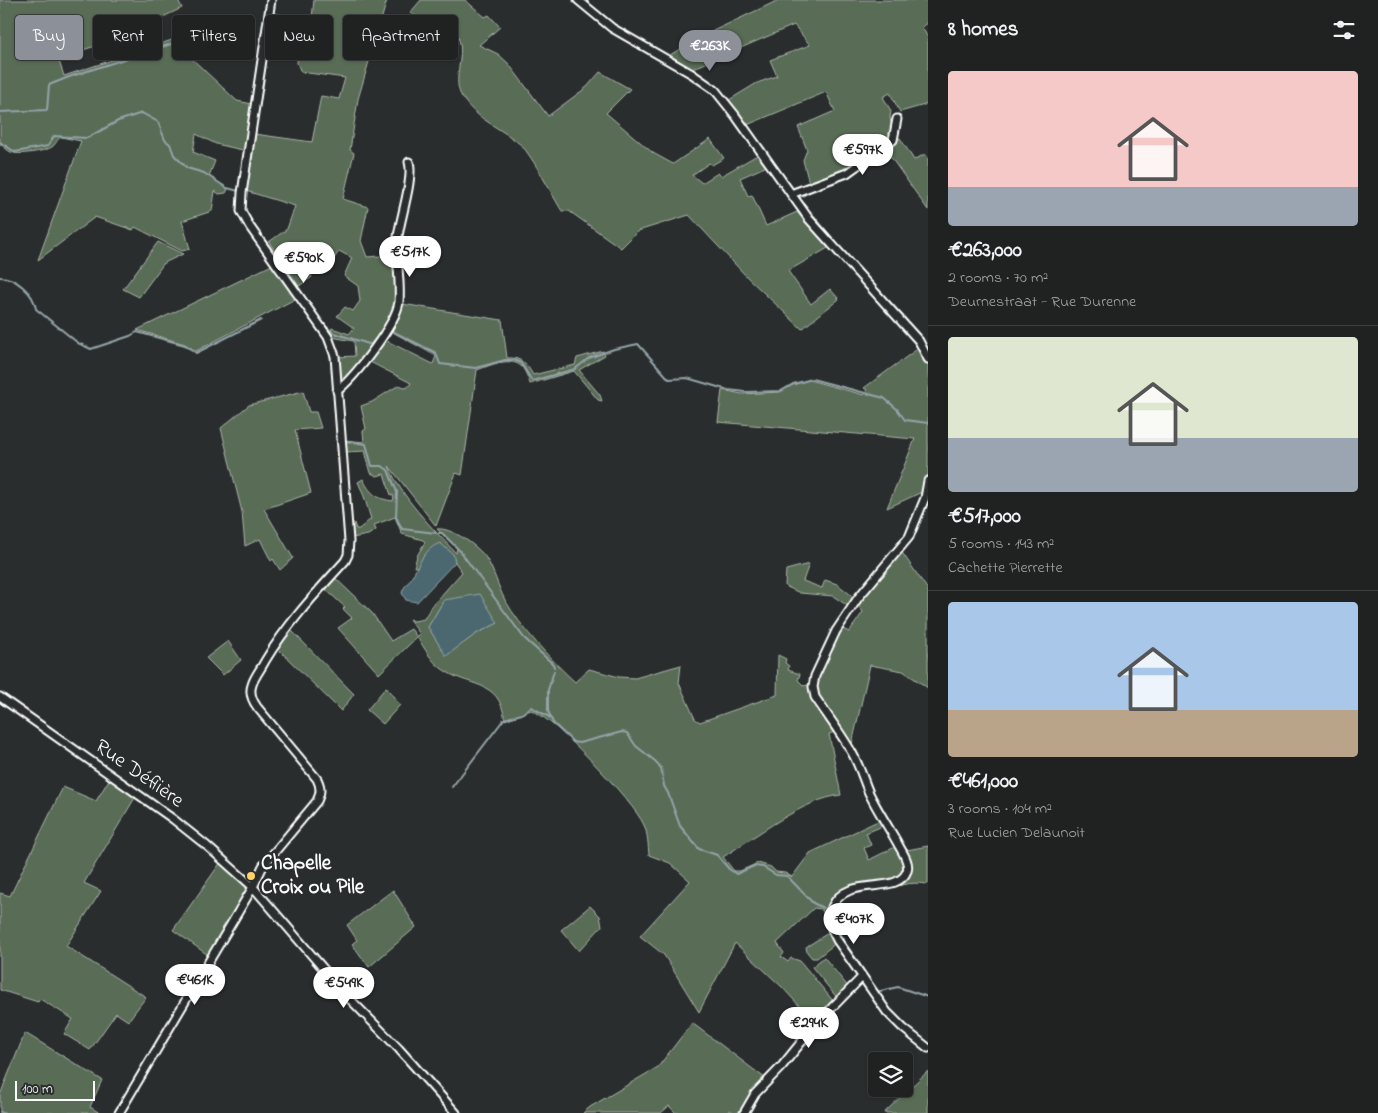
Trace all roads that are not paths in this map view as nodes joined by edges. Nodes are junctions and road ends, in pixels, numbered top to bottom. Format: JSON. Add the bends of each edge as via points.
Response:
{"nodes":[{"id":1,"x":271,"y":0,"type":"edge"},
{"id":2,"x":578,"y":0,"type":"edge"},
{"id":3,"x":897,"y":120,"type":"dead end"},
{"id":4,"x":409,"y":162,"type":"dead end"},
{"id":5,"x":791,"y":194,"type":"junction"},
{"id":6,"x":928,"y":359,"type":"edge"},
{"id":7,"x":337,"y":391,"type":"junction"},
{"id":8,"x":928,"y":481,"type":"edge"},
{"id":9,"x":927,"y":495,"type":"edge"},
{"id":10,"x":0,"y":697,"type":"edge"},
{"id":11,"x":252,"y":887,"type":"junction"},
{"id":12,"x":862,"y":977,"type":"junction"},
{"id":13,"x":928,"y":1048,"type":"edge"},
{"id":14,"x":120,"y":1113,"type":"edge"},
{"id":15,"x":456,"y":1113,"type":"edge"},
{"id":16,"x":744,"y":1113,"type":"edge"}],
"edges":[{"from":1,"to":7,"type":"street","via":[[241,211],[328,336],[335,356]]},
{"from":2,"to":5,"type":"street","via":[[612,28],[715,90]]},
{"from":3,"to":5,"type":"street","via":[[893,140],[858,166]]},
{"from":4,"to":7,"type":"street","via":[[410,176],[397,246],[399,304],[394,318],[361,368]]},
{"from":5,"to":6,"type":"street","via":[[829,242],[919,341]]},
{"from":7,"to":11,"type":"street","via":[[348,555],[278,639],[252,685],[251,694],[256,707],[316,779],[320,794],[263,866]]},
{"from":8,"to":9,"type":"street"},
{"from":9,"to":12,"type":"street","via":[[906,542],[838,626],[813,685],[815,697],[850,750],[907,866],[906,874],[897,881],[843,892],[835,902],[830,924]]},
{"from":10,"to":11,"type":"street","name":"Rue Déflière","via":[[174,819]]},
{"from":11,"to":14,"type":"street"},
{"from":11,"to":15,"type":"street","name":"Rue Déflière","via":[[346,995]]},
{"from":12,"to":13,"type":"street","via":[[891,1017]]},
{"from":12,"to":16,"type":"street","via":[[755,1094]]}]}
